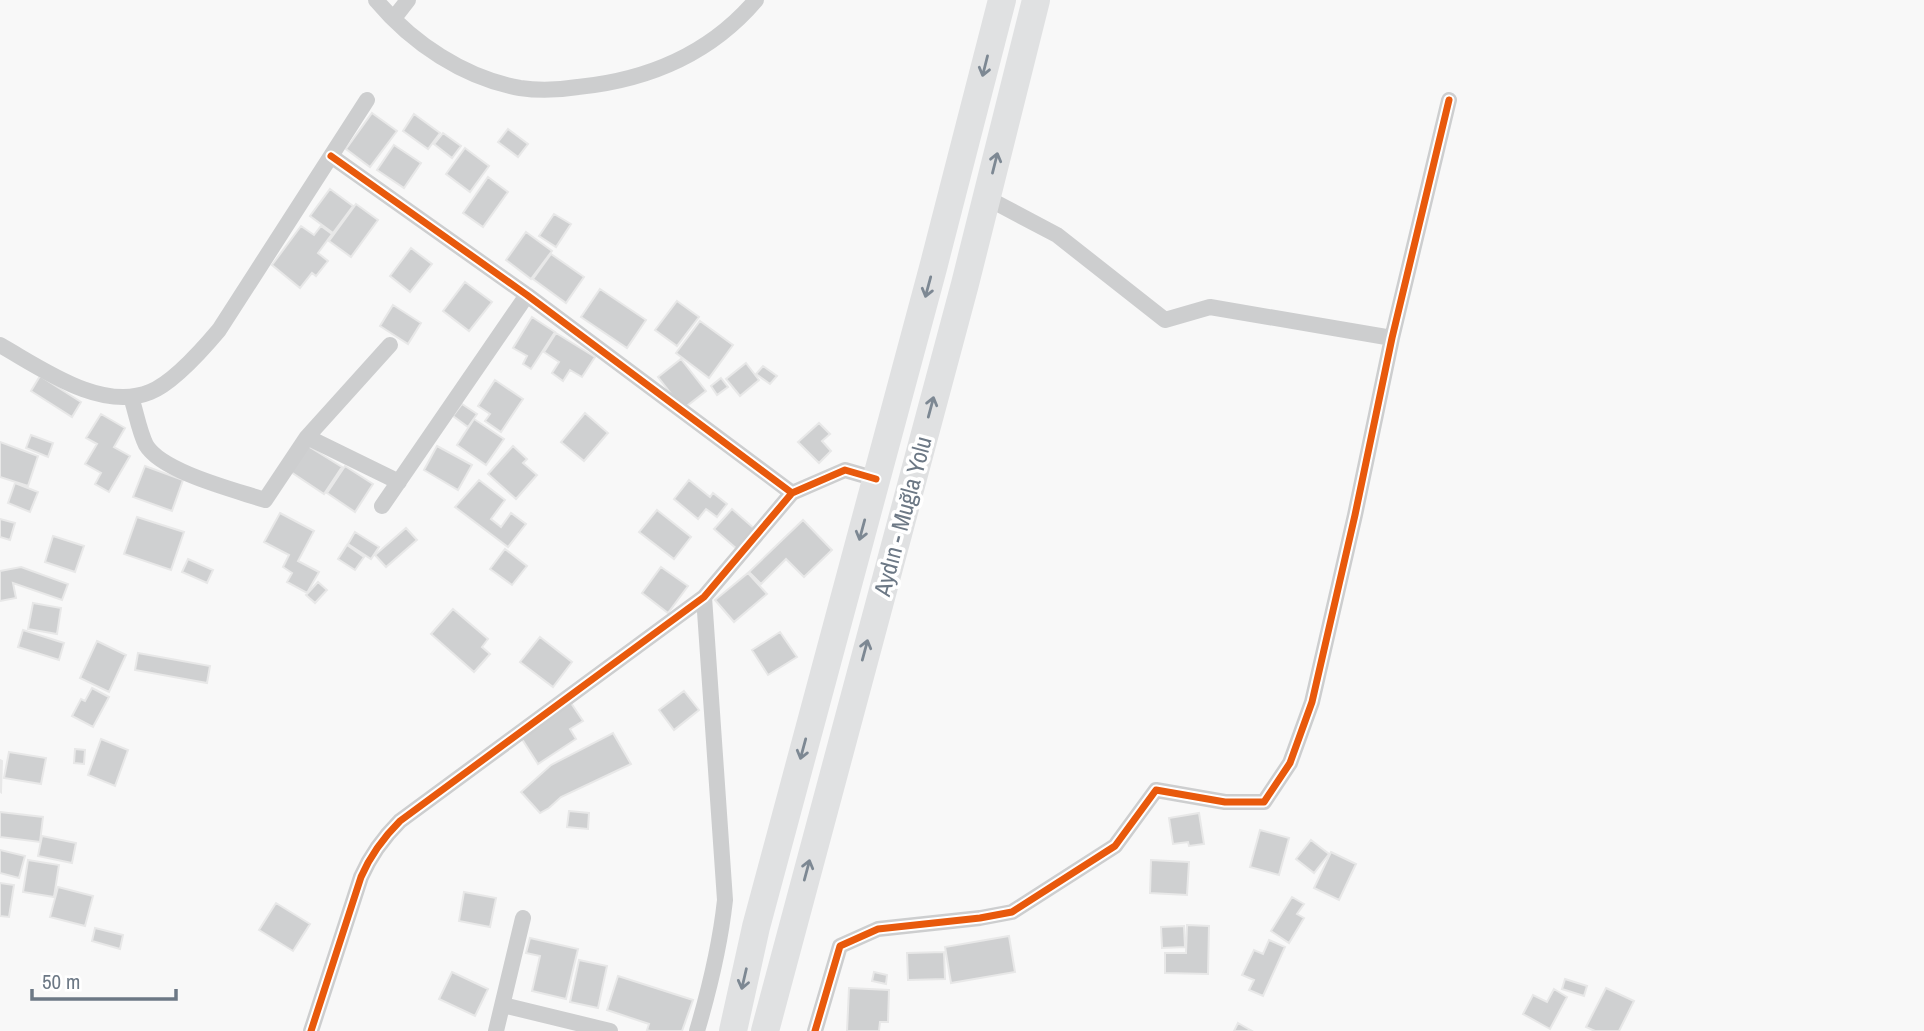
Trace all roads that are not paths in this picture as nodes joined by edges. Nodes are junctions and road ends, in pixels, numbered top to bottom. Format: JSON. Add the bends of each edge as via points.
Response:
{"nodes":[{"id":1,"x":376,"y":0,"type":"edge"},
{"id":2,"x":408,"y":0,"type":"edge"},
{"id":3,"x":756,"y":0,"type":"edge"},
{"id":4,"x":1002,"y":0,"type":"edge"},
{"id":5,"x":1036,"y":0,"type":"edge"},
{"id":6,"x":394,"y":18,"type":"junction"},
{"id":7,"x":367,"y":100,"type":"dead end"},
{"id":8,"x":1448,"y":100,"type":"dead end"},
{"id":9,"x":331,"y":156,"type":"junction"},
{"id":10,"x":987,"y":198,"type":"junction"},
{"id":11,"x":527,"y":296,"type":"junction"},
{"id":12,"x":1391,"y":338,"type":"junction"},
{"id":13,"x":0,"y":345,"type":"edge"},
{"id":14,"x":390,"y":345,"type":"dead end"},
{"id":15,"x":131,"y":397,"type":"junction"},
{"id":16,"x":307,"y":438,"type":"junction"},
{"id":17,"x":876,"y":479,"type":"junction"},
{"id":18,"x":399,"y":482,"type":"junction"},
{"id":19,"x":792,"y":493,"type":"junction"},
{"id":20,"x":382,"y":506,"type":"dead end"},
{"id":21,"x":704,"y":597,"type":"junction"},
{"id":22,"x":523,"y":918,"type":"dead end"},
{"id":23,"x":503,"y":1005,"type":"junction"},
{"id":24,"x":311,"y":1031,"type":"edge"},
{"id":25,"x":496,"y":1031,"type":"edge"},
{"id":26,"x":610,"y":1031,"type":"edge"},
{"id":27,"x":697,"y":1031,"type":"edge"},
{"id":28,"x":733,"y":1031,"type":"edge"},
{"id":29,"x":765,"y":1031,"type":"edge"},
{"id":30,"x":815,"y":1031,"type":"edge"}],
"edges":[{"from":1,"to":6,"type":"street"},
{"from":2,"to":6,"type":"street"},
{"from":3,"to":6,"type":"street","via":[[711,43],[679,61],[640,77],[549,91],[518,88],[461,69]]},
{"from":4,"to":17,"type":"highway","name":"Aydın - Muğla Yolu","one_way":true},
{"from":10,"to":5,"type":"highway","name":"Aydın - Muğla Yolu","one_way":true},
{"from":7,"to":9,"type":"street"},
{"from":8,"to":12,"type":"street"},
{"from":9,"to":11,"type":"street"},
{"from":9,"to":15,"type":"street","via":[[219,330],[168,380],[152,392]]},
{"from":10,"to":12,"type":"street","via":[[1056,234],[1165,320],[1210,307]]},
{"from":29,"to":10,"type":"highway","name":"Aydın - Muğla Yolu","one_way":true},
{"from":11,"to":18,"type":"street"},
{"from":11,"to":19,"type":"street"},
{"from":12,"to":30,"type":"street","via":[[1312,702],[1290,764],[1264,802],[1225,802],[1156,790],[1115,846],[1012,912],[878,929],[841,946]]},
{"from":13,"to":15,"type":"street","via":[[50,374],[107,398]]},
{"from":14,"to":16,"type":"street"},
{"from":15,"to":16,"type":"street","via":[[147,445],[157,456],[173,468],[265,500]]},
{"from":16,"to":18,"type":"street"},
{"from":17,"to":19,"type":"street","via":[[845,470]]},
{"from":17,"to":28,"type":"highway","name":"Aydın - Muğla Yolu","one_way":true,"via":[[756,927]]},
{"from":18,"to":20,"type":"street"},
{"from":19,"to":21,"type":"street"},
{"from":21,"to":24,"type":"street","via":[[383,838],[361,877]]},
{"from":21,"to":27,"type":"street","via":[[725,900],[714,975]]},
{"from":22,"to":23,"type":"street"},
{"from":23,"to":25,"type":"street"},
{"from":23,"to":26,"type":"street"}]}
